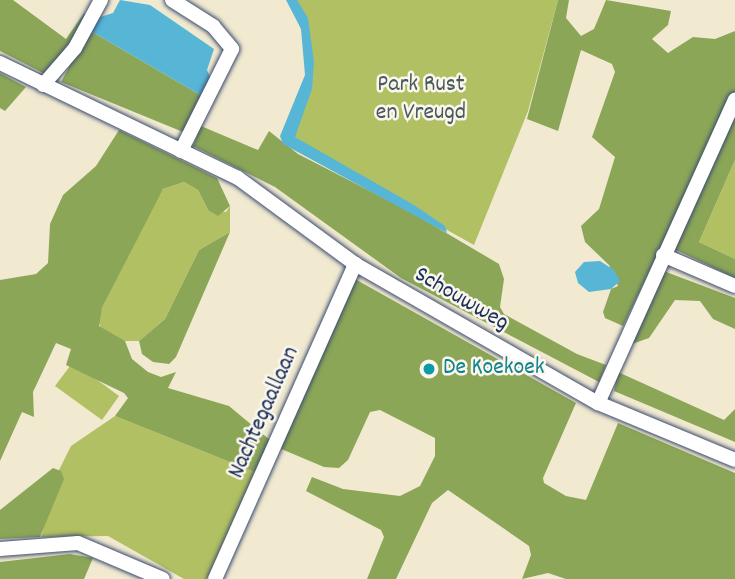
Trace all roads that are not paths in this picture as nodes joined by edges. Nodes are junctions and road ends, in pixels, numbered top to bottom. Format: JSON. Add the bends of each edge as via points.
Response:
{"nodes":[{"id":1,"x":172,"y":0,"type":"edge"},
{"id":2,"x":100,"y":3,"type":"edge"},
{"id":3,"x":0,"y":64,"type":"edge"},
{"id":4,"x":43,"y":85,"type":"junction"},
{"id":5,"x":735,"y":100,"type":"edge"},
{"id":6,"x":181,"y":151,"type":"junction"},
{"id":7,"x":663,"y":255,"type":"junction"},
{"id":8,"x":355,"y":264,"type":"junction"},
{"id":9,"x":735,"y":286,"type":"edge"},
{"id":10,"x":598,"y":402,"type":"junction"},
{"id":11,"x":735,"y":460,"type":"edge"},
{"id":12,"x":0,"y":549,"type":"edge"},
{"id":13,"x":163,"y":579,"type":"edge"},
{"id":14,"x":215,"y":579,"type":"edge"}],
"edges":[{"from":1,"to":6,"type":"street","via":[[213,26],[232,49]]},
{"from":2,"to":4,"type":"street","via":[[75,48]]},
{"from":3,"to":4,"type":"street","name":"Schouwweg"},
{"from":4,"to":6,"type":"street","name":"Schouwweg"},
{"from":5,"to":7,"type":"street"},
{"from":6,"to":8,"type":"street","name":"Schouwweg","via":[[238,178]]},
{"from":7,"to":9,"type":"street"},
{"from":7,"to":10,"type":"street"},
{"from":8,"to":10,"type":"street","name":"Schouwweg"},
{"from":8,"to":14,"type":"street","name":"Nachtegaallaan"},
{"from":10,"to":11,"type":"street","name":"Schouwweg"},
{"from":12,"to":13,"type":"street","via":[[78,543]]}]}
